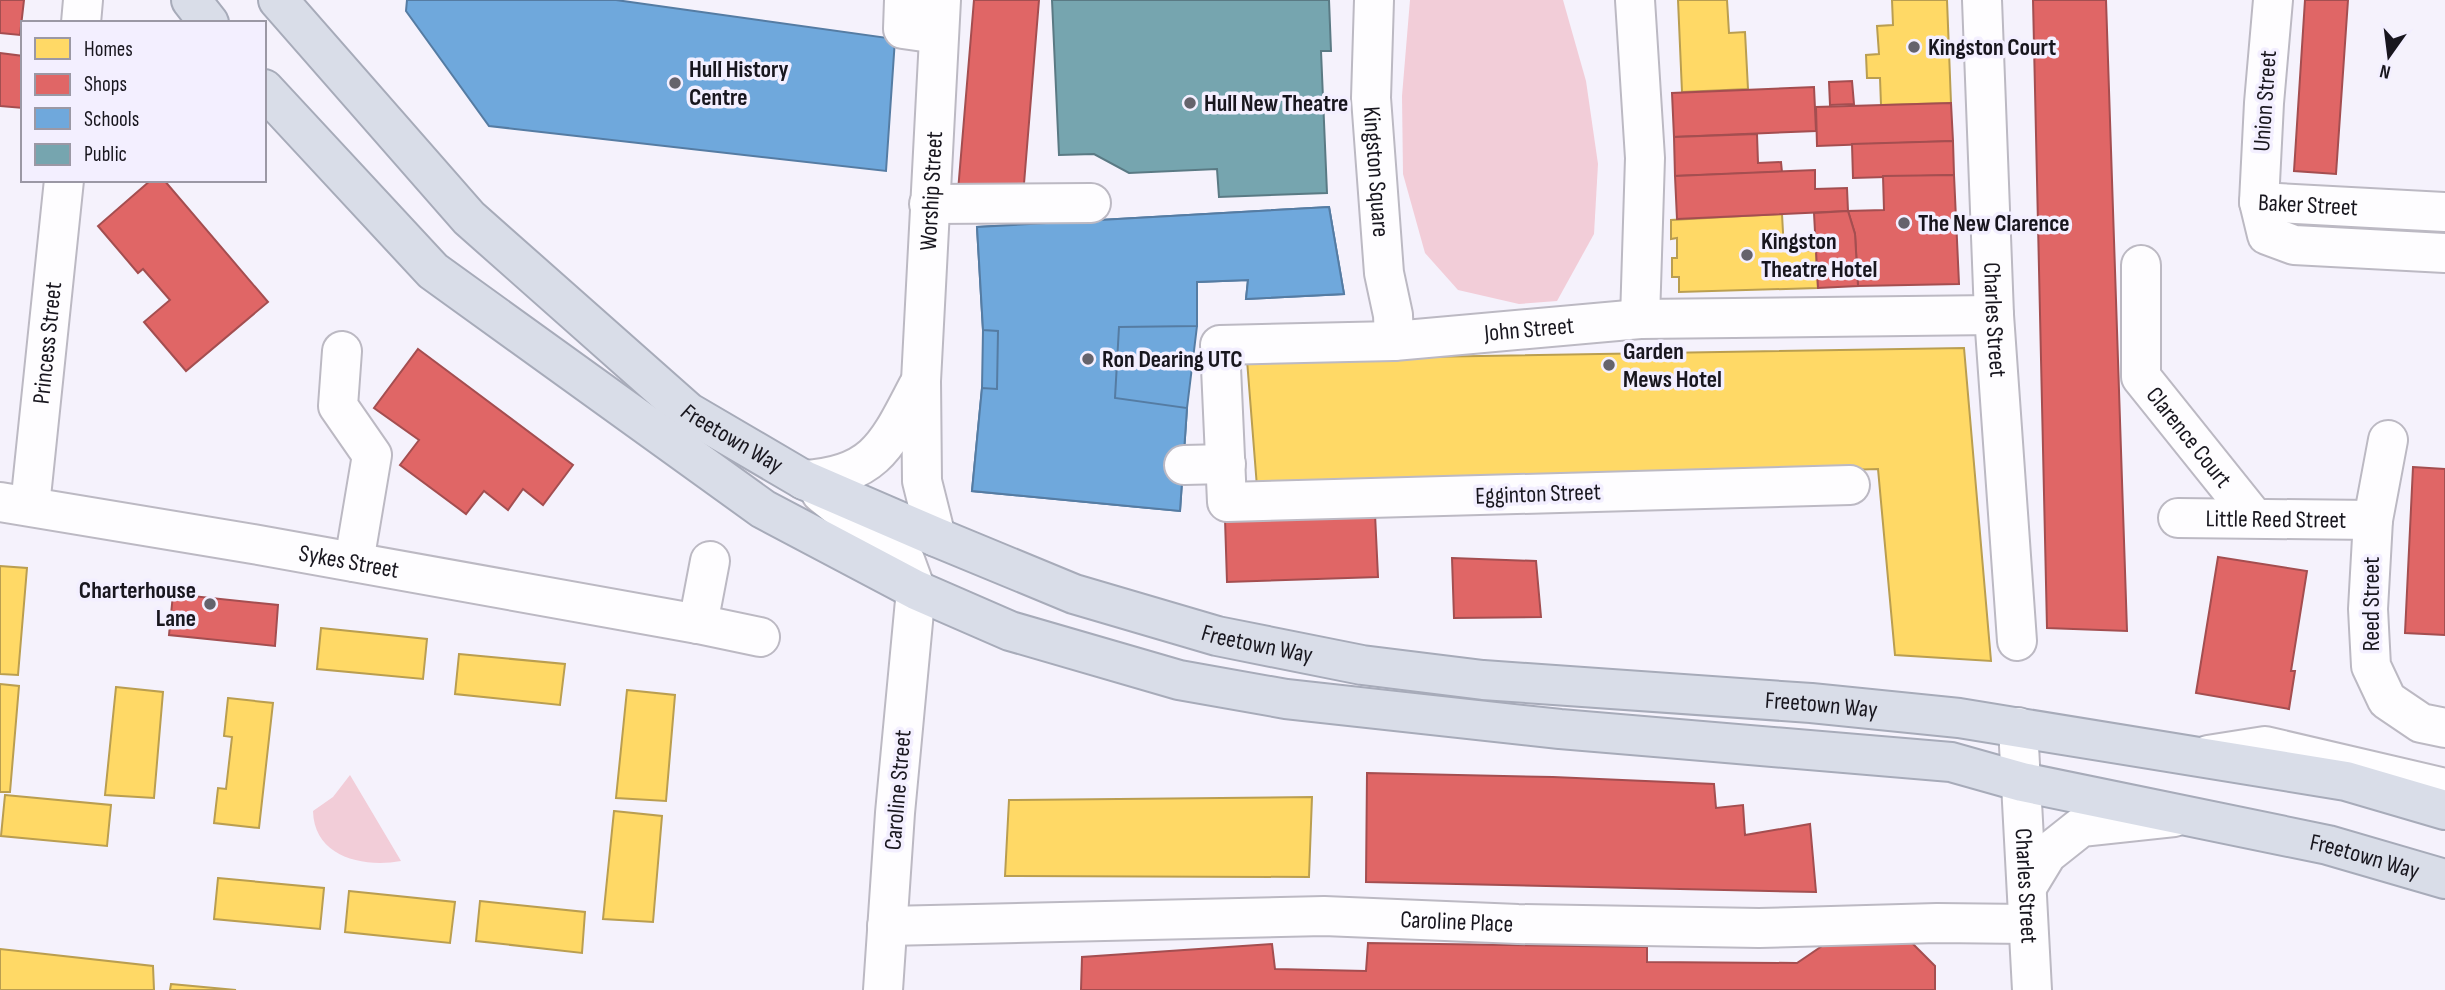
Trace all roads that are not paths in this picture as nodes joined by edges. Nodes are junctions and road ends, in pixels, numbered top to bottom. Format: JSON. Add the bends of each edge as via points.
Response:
{"nodes":[{"id":1,"x":83,"y":0,"type":"edge"},
{"id":2,"x":191,"y":0,"type":"edge"},
{"id":3,"x":278,"y":0,"type":"edge"},
{"id":4,"x":904,"y":0,"type":"edge"},
{"id":5,"x":1374,"y":0,"type":"edge"},
{"id":6,"x":1635,"y":0,"type":"edge"},
{"id":7,"x":1982,"y":0,"type":"edge"},
{"id":8,"x":2273,"y":0,"type":"edge"},
{"id":9,"x":940,"y":17,"type":"edge"},
{"id":10,"x":80,"y":21,"type":"edge"},
{"id":11,"x":207,"y":21,"type":"edge"},
{"id":12,"x":266,"y":91,"type":"edge"},
{"id":13,"x":64,"y":182,"type":"edge"},
{"id":14,"x":2259,"y":202,"type":"junction"},
{"id":15,"x":1091,"y":203,"type":"dead end"},
{"id":16,"x":929,"y":204,"type":"junction"},
{"id":17,"x":2445,"y":212,"type":"edge"},
{"id":18,"x":2445,"y":253,"type":"edge"},
{"id":19,"x":2141,"y":265,"type":"dead end"},
{"id":20,"x":1994,"y":315,"type":"junction"},
{"id":21,"x":1640,"y":319,"type":"junction"},
{"id":22,"x":1394,"y":341,"type":"junction"},
{"id":23,"x":342,"y":351,"type":"dead end"},
{"id":24,"x":921,"y":381,"type":"junction"},
{"id":25,"x":2388,"y":440,"type":"dead end"},
{"id":26,"x":1226,"y":464,"type":"junction"},
{"id":27,"x":1184,"y":465,"type":"dead end"},
{"id":28,"x":804,"y":480,"type":"junction"},
{"id":29,"x":1850,"y":485,"type":"dead end"},
{"id":30,"x":1227,"y":502,"type":"joint"},
{"id":31,"x":15,"y":504,"type":"edge"},
{"id":32,"x":2178,"y":518,"type":"dead end"},
{"id":33,"x":2254,"y":518,"type":"junction"},
{"id":34,"x":2373,"y":520,"type":"junction"},
{"id":35,"x":936,"y":537,"type":"junction"},
{"id":36,"x":710,"y":561,"type":"dead end"},
{"id":37,"x":354,"y":562,"type":"junction"},
{"id":38,"x":916,"y":590,"type":"junction"},
{"id":39,"x":698,"y":624,"type":"junction"},
{"id":40,"x":760,"y":637,"type":"dead end"},
{"id":41,"x":2017,"y":641,"type":"dead end"},
{"id":42,"x":2018,"y":727,"type":"junction"},
{"id":43,"x":2445,"y":728,"type":"edge"},
{"id":44,"x":2196,"y":756,"type":"junction"},
{"id":45,"x":2022,"y":782,"type":"junction"},
{"id":46,"x":2445,"y":788,"type":"edge"},
{"id":47,"x":2445,"y":810,"type":"edge"},
{"id":48,"x":2186,"y":816,"type":"junction"},
{"id":49,"x":2445,"y":878,"type":"edge"},
{"id":50,"x":2026,"y":887,"type":"junction"},
{"id":51,"x":2028,"y":924,"type":"junction"},
{"id":52,"x":887,"y":926,"type":"junction"},
{"id":53,"x":883,"y":990,"type":"edge"},
{"id":54,"x":2032,"y":990,"type":"edge"}],
"edges":[{"from":1,"to":10,"type":"street"},
{"from":2,"to":11,"type":"highway"},
{"from":3,"to":28,"type":"highway","name":"Freetown Way","via":[[469,218],[688,412]]},
{"from":4,"to":9,"type":"street","via":[[903,29]]},
{"from":5,"to":22,"type":"street","name":"Kingston Square","via":[[1371,98],[1384,273]]},
{"from":6,"to":21,"type":"street","via":[[1646,159]]},
{"from":7,"to":20,"type":"street","name":"Charles Street"},
{"from":8,"to":14,"type":"street","name":"Union Street"},
{"from":9,"to":16,"type":"street","name":"Worship Street"},
{"from":12,"to":38,"type":"highway","name":"Freetown Way","via":[[433,271],[763,509]]},
{"from":13,"to":31,"type":"street","name":"Princess Street"},
{"from":14,"to":17,"type":"street","name":"Baker Street"},
{"from":14,"to":18,"type":"street","name":"Baker Street","via":[[2267,235],[2294,245]]},
{"from":15,"to":16,"type":"street"},
{"from":16,"to":24,"type":"street","name":"Worship Street"},
{"from":19,"to":33,"type":"street","name":"Clarence Court","via":[[2141,377]]},
{"from":20,"to":21,"type":"street","name":"John Street"},
{"from":20,"to":41,"type":"street","name":"Charles Street"},
{"from":21,"to":22,"type":"street","name":"John Street"},
{"from":22,"to":26,"type":"street","name":"John Street","via":[[1220,345]]},
{"from":23,"to":37,"type":"street","via":[[338,406],[372,456]]},
{"from":24,"to":28,"type":"street","via":[[876,455],[855,470]]},
{"from":24,"to":35,"type":"street","name":"Worship Street","via":[[922,481]]},
{"from":25,"to":34,"type":"street","name":"Reed Street"},
{"from":26,"to":27,"type":"street"},
{"from":26,"to":30,"type":"street","name":"John Street"},
{"from":28,"to":35,"type":"highway","name":"Freetown Way"},
{"from":28,"to":38,"type":"street","via":[[905,561]]},
{"from":29,"to":30,"type":"street","name":"Egginton Street"},
{"from":31,"to":37,"type":"street","name":"Sykes Street"},
{"from":32,"to":33,"type":"street","name":"Little Reed Street"},
{"from":33,"to":34,"type":"street","name":"Little Reed Street"},
{"from":34,"to":43,"type":"street","name":"Reed Street","via":[[2368,609],[2371,666],[2387,701],[2421,723]]},
{"from":35,"to":42,"type":"highway","name":"Freetown Way","via":[[1074,594],[1144,616],[1217,636],[1362,665],[1483,680],[1811,703]]},
{"from":36,"to":39,"type":"street"},
{"from":37,"to":39,"type":"street","name":"Sykes Street"},
{"from":38,"to":45,"type":"highway","name":"Freetown Way","via":[[1010,631],[1180,680],[1286,699],[1951,762]]},
{"from":38,"to":52,"type":"street","name":"Caroline Street"},
{"from":39,"to":40,"type":"street","name":"Sykes Street"},
{"from":42,"to":44,"type":"highway","name":"Freetown Way"},
{"from":42,"to":45,"type":"street","name":"Charles Street"},
{"from":44,"to":46,"type":"street","via":[[2265,746]]},
{"from":44,"to":47,"type":"highway","name":"Freetown Way","via":[[2346,781]]},
{"from":45,"to":48,"type":"highway","name":"Freetown Way"},
{"from":45,"to":50,"type":"street","name":"Charles Street"},
{"from":48,"to":49,"type":"highway","name":"Freetown Way","via":[[2328,845]]},
{"from":48,"to":50,"type":"street","via":[[2081,827],[2047,854]]},
{"from":50,"to":51,"type":"street","name":"Charles Street"},
{"from":51,"to":52,"type":"street","name":"Caroline Place","via":[[1759,928],[1324,916]]},
{"from":51,"to":54,"type":"street","name":"Charles Street"},
{"from":52,"to":53,"type":"street","name":"Caroline Street"}]}
